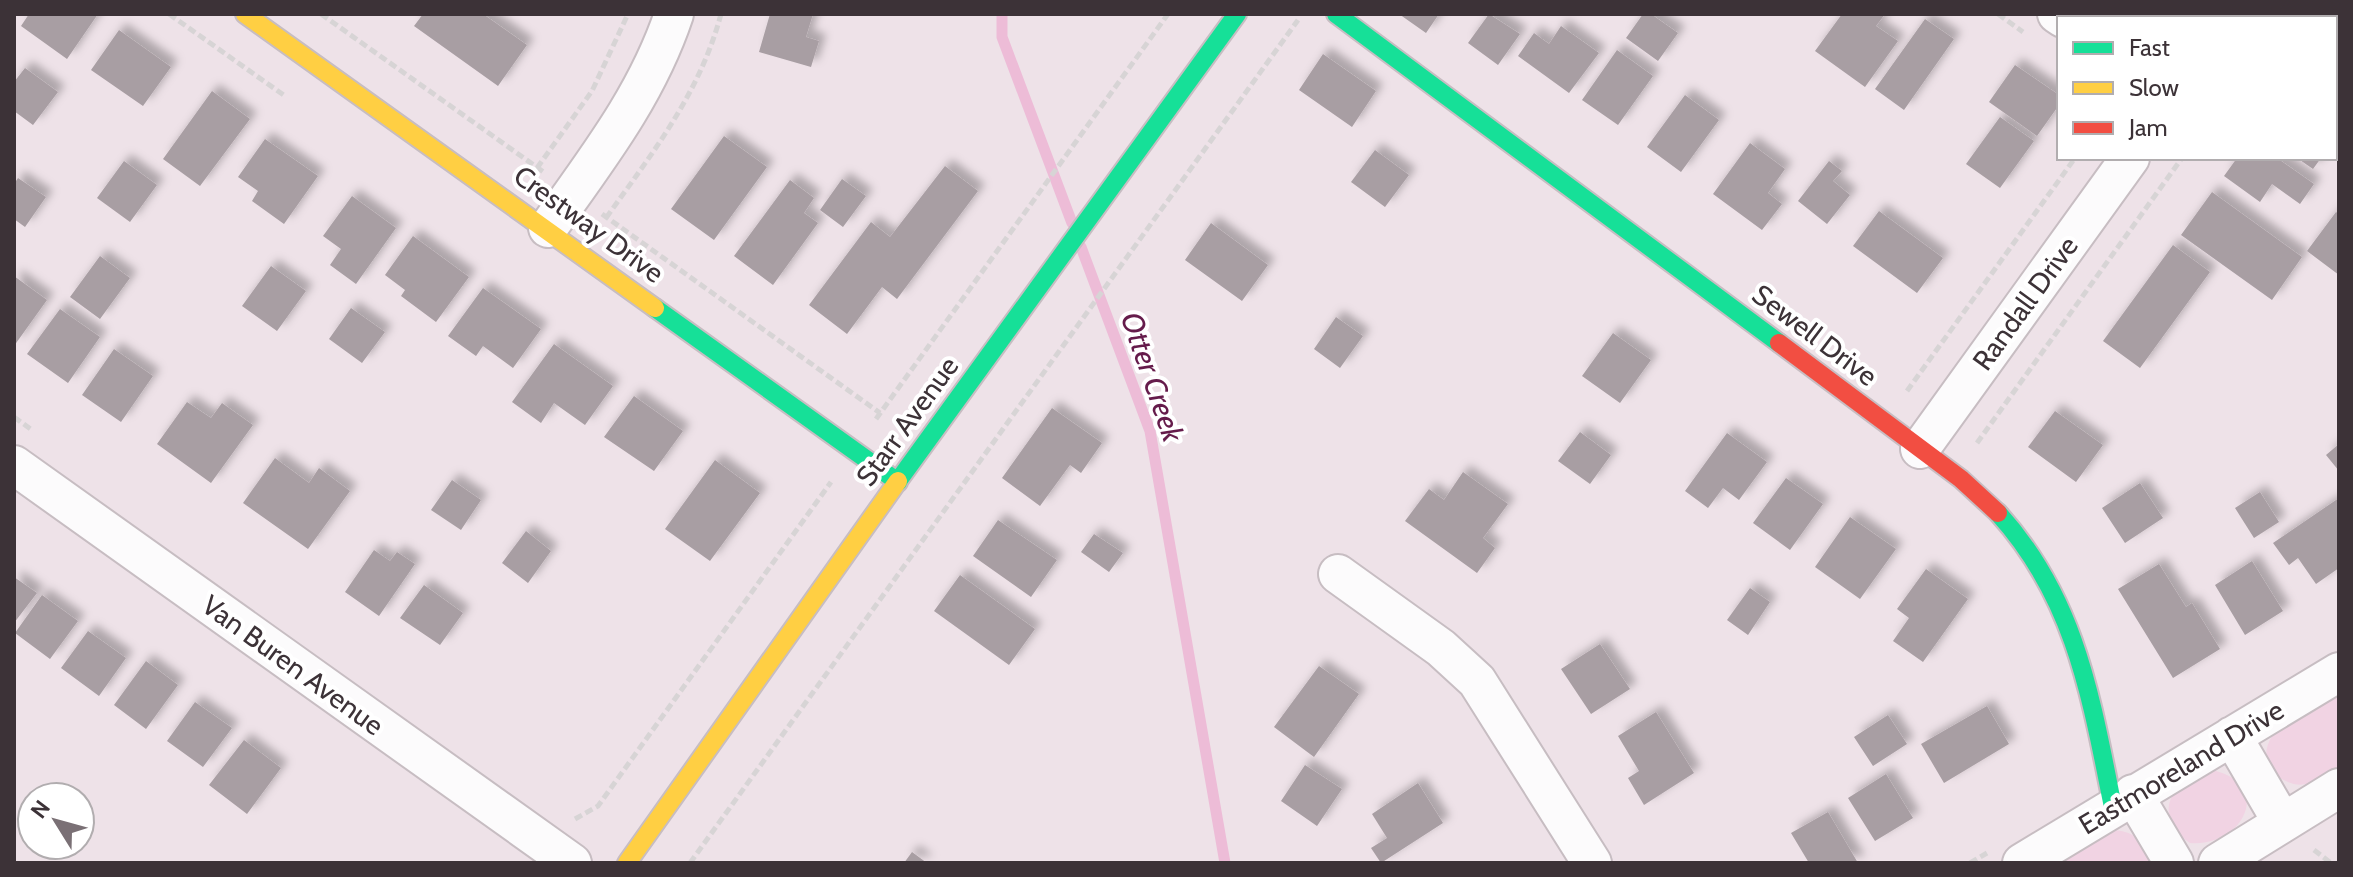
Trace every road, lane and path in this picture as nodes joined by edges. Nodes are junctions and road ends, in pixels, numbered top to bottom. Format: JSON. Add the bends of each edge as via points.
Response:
{"nodes":[{"id":1,"x":245,"y":14,"type":"edge"},
{"id":2,"x":628,"y":14,"type":"edge"},
{"id":3,"x":674,"y":14,"type":"edge"},
{"id":4,"x":721,"y":14,"type":"edge"},
{"id":5,"x":1237,"y":14,"type":"edge"},
{"id":6,"x":1302,"y":14,"type":"edge"},
{"id":7,"x":1336,"y":14,"type":"edge"},
{"id":8,"x":2074,"y":160,"type":"edge"},
{"id":9,"x":2129,"y":160,"type":"edge"},
{"id":10,"x":2181,"y":160,"type":"edge"},
{"id":11,"x":537,"y":168,"type":"dead end"},
{"id":12,"x":606,"y":218,"type":"dead end"},
{"id":13,"x":548,"y":228,"type":"junction"},
{"id":14,"x":1904,"y":395,"type":"dead end"},
{"id":15,"x":1920,"y":449,"type":"junction"},
{"id":16,"x":1982,"y":453,"type":"dead end"},
{"id":17,"x":14,"y":465,"type":"edge"},
{"id":18,"x":898,"y":482,"type":"junction"},
{"id":19,"x":1338,"y":574,"type":"dead end"},
{"id":20,"x":2339,"y":672,"type":"edge"},
{"id":21,"x":2232,"y":736,"type":"junction"},
{"id":22,"x":2123,"y":801,"type":"junction"},
{"id":23,"x":2331,"y":804,"type":"edge"},
{"id":24,"x":2282,"y":822,"type":"junction"},
{"id":25,"x":2314,"y":850,"type":"dead end"},
{"id":26,"x":572,"y":863,"type":"edge"},
{"id":27,"x":627,"y":863,"type":"edge"},
{"id":28,"x":690,"y":863,"type":"edge"},
{"id":29,"x":1592,"y":863,"type":"edge"},
{"id":30,"x":2022,"y":863,"type":"edge"},
{"id":31,"x":2174,"y":863,"type":"edge"},
{"id":32,"x":2218,"y":863,"type":"edge"},
{"id":33,"x":2331,"y":863,"type":"edge"}],
"edges":[{"from":1,"to":13,"type":"street","name":"Crestway Drive"},
{"from":2,"to":11,"type":"path","via":[[592,91]]},
{"from":3,"to":13,"type":"street","via":[[629,114]]},
{"from":4,"to":12,"type":"path","via":[[680,115]]},
{"from":5,"to":18,"type":"street","name":"Starr Avenue"},
{"from":6,"to":28,"type":"path"},
{"from":7,"to":15,"type":"street","name":"Sewell Drive"},
{"from":8,"to":14,"type":"path"},
{"from":9,"to":15,"type":"street","name":"Randall Drive"},
{"from":10,"to":16,"type":"path","via":[[1974,447]]},
{"from":13,"to":18,"type":"street","name":"Crestway Drive"},
{"from":15,"to":22,"type":"street","name":"Sewell Drive","via":[[2014,528],[2055,588],[2081,652]]},
{"from":17,"to":26,"type":"street","name":"Van Buren Avenue"},
{"from":18,"to":27,"type":"street","name":"Starr Avenue"},
{"from":19,"to":29,"type":"street","via":[[1441,648],[1477,681]]},
{"from":20,"to":21,"type":"street","name":"Eastmoreland Drive"},
{"from":21,"to":22,"type":"street","name":"Eastmoreland Drive"},
{"from":21,"to":24,"type":"street"},
{"from":22,"to":30,"type":"street","name":"Eastmoreland Drive"},
{"from":22,"to":31,"type":"street"},
{"from":23,"to":24,"type":"street"},
{"from":24,"to":32,"type":"street"},
{"from":25,"to":33,"type":"path"}]}
